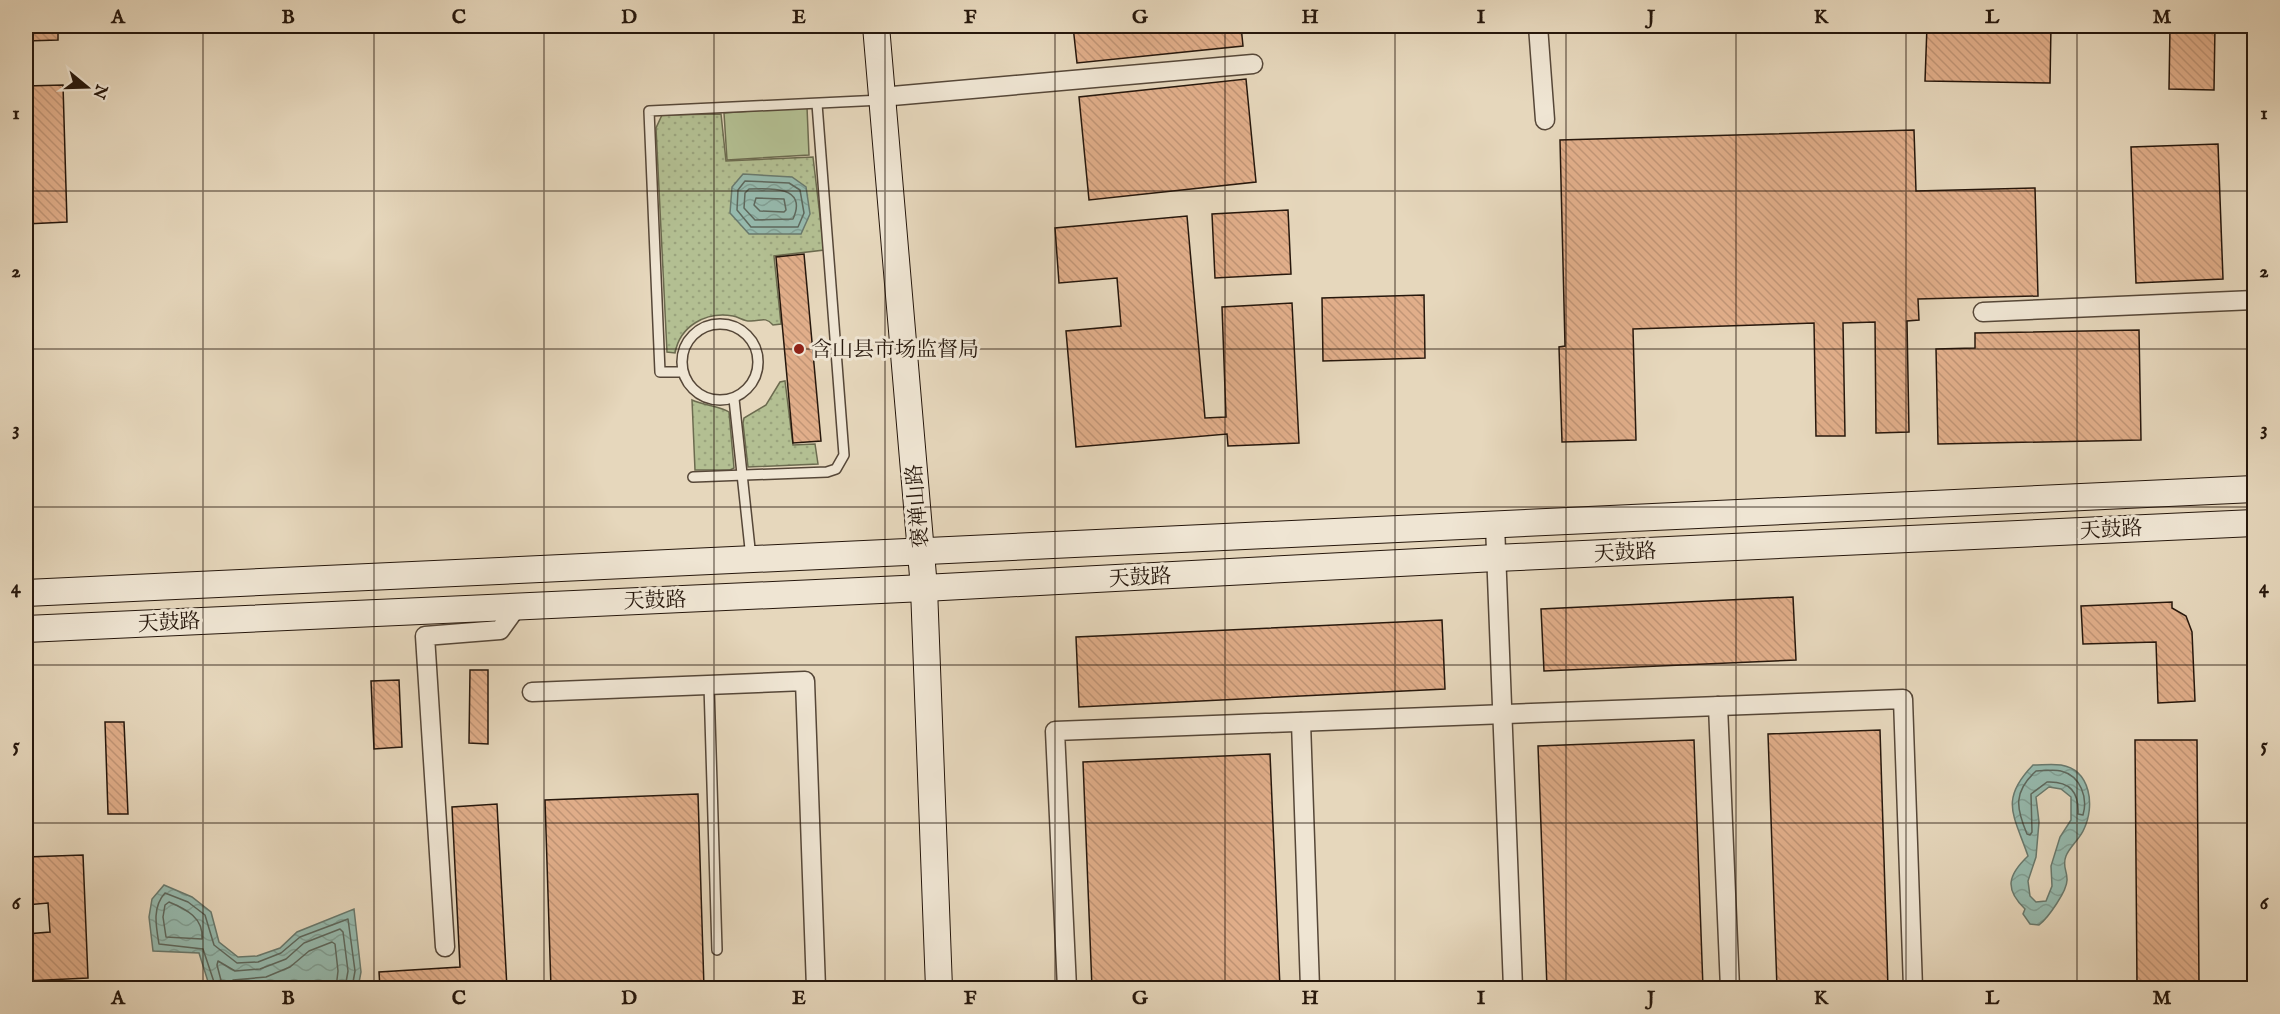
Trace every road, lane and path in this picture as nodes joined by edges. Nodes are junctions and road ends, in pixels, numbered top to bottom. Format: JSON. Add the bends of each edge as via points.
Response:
{"nodes":[{"id":1,"x":876,"y":26,"type":"edge"},
{"id":2,"x":1538,"y":26,"type":"edge"},
{"id":3,"x":1253,"y":64,"type":"dead end"},
{"id":4,"x":881,"y":99,"type":"junction"},
{"id":5,"x":817,"y":104,"type":"junction"},
{"id":6,"x":1545,"y":120,"type":"dead end"},
{"id":7,"x":2254,"y":300,"type":"edge"},
{"id":8,"x":1983,"y":312,"type":"dead end"},
{"id":9,"x":682,"y":372,"type":"junction"},
{"id":10,"x":734,"y":399,"type":"junction"},
{"id":11,"x":741,"y":476,"type":"junction"},
{"id":12,"x":693,"y":477,"type":"dead end"},
{"id":13,"x":2254,"y":489,"type":"edge"},
{"id":14,"x":2254,"y":523,"type":"edge"},
{"id":15,"x":1496,"y":525,"type":"junction"},
{"id":16,"x":921,"y":553,"type":"junction"},
{"id":17,"x":1496,"y":558,"type":"junction"},
{"id":18,"x":751,"y":559,"type":"junction"},
{"id":19,"x":924,"y":588,"type":"junction"},
{"id":20,"x":26,"y":593,"type":"edge"},
{"id":21,"x":518,"y":605,"type":"junction"},
{"id":22,"x":26,"y":629,"type":"edge"},
{"id":23,"x":709,"y":685,"type":"junction"},
{"id":24,"x":532,"y":692,"type":"dead end"},
{"id":25,"x":1718,"y":706,"type":"junction"},
{"id":26,"x":1503,"y":714,"type":"junction"},
{"id":27,"x":1301,"y":722,"type":"junction"},
{"id":28,"x":445,"y":947,"type":"dead end"},
{"id":29,"x":717,"y":950,"type":"dead end"},
{"id":30,"x":816,"y":988,"type":"edge"},
{"id":31,"x":939,"y":988,"type":"edge"},
{"id":32,"x":1067,"y":988,"type":"edge"},
{"id":33,"x":1310,"y":988,"type":"edge"},
{"id":34,"x":1513,"y":988,"type":"edge"},
{"id":35,"x":1730,"y":988,"type":"edge"},
{"id":36,"x":1913,"y":988,"type":"edge"}],
"edges":[{"from":1,"to":4,"type":"main road","name":"褒禅山路"},
{"from":2,"to":6,"type":"street"},
{"from":3,"to":4,"type":"street"},
{"from":4,"to":5,"type":"lane"},
{"from":4,"to":16,"type":"main road","name":"褒禅山路"},
{"from":5,"to":9,"type":"lane","via":[[649,111],[660,372]]},
{"from":5,"to":11,"type":"lane","via":[[844,455],[836,469],[827,472]]},
{"from":7,"to":8,"type":"street"},
{"from":9,"to":10,"type":"lane","via":[[696,393],[708,399]]},
{"from":9,"to":10,"type":"lane","via":[[685,347],[702,328],[726,324],[738,328],[748,335],[759,357],[758,370],[749,387]]},
{"from":10,"to":11,"type":"lane"},
{"from":11,"to":12,"type":"lane"},
{"from":11,"to":18,"type":"lane"},
{"from":13,"to":15,"type":"main road","name":"天鼓路"},
{"from":14,"to":17,"type":"main road","name":"天鼓路"},
{"from":15,"to":16,"type":"main road","name":"天鼓路"},
{"from":15,"to":17,"type":"street"},
{"from":16,"to":18,"type":"main road","name":"天鼓路"},
{"from":16,"to":19,"type":"main road","name":"褒禅山路"},
{"from":17,"to":19,"type":"main road","name":"天鼓路"},
{"from":17,"to":26,"type":"street"},
{"from":18,"to":20,"type":"main road","name":"天鼓路"},
{"from":19,"to":21,"type":"main road","name":"天鼓路"},
{"from":19,"to":31,"type":"main road","name":"褒禅山路"},
{"from":21,"to":22,"type":"main road","name":"天鼓路"},
{"from":21,"to":28,"type":"street","via":[[500,630],[425,636]]},
{"from":23,"to":24,"type":"street"},
{"from":23,"to":29,"type":"lane"},
{"from":23,"to":30,"type":"street","via":[[805,681]]},
{"from":25,"to":26,"type":"street"},
{"from":25,"to":35,"type":"street"},
{"from":25,"to":36,"type":"street","via":[[1903,699]]},
{"from":26,"to":27,"type":"street"},
{"from":26,"to":34,"type":"street"},
{"from":27,"to":32,"type":"street","via":[[1055,731]]},
{"from":27,"to":33,"type":"street"}]}
